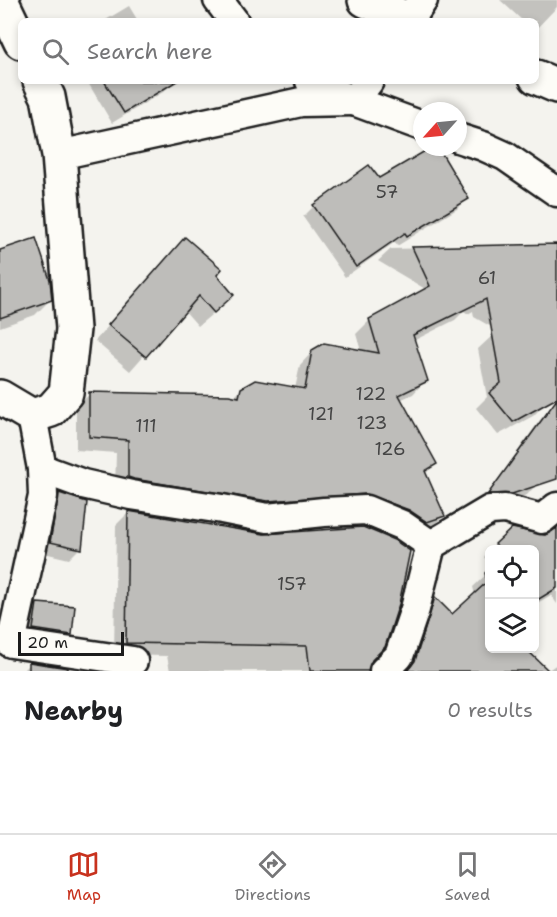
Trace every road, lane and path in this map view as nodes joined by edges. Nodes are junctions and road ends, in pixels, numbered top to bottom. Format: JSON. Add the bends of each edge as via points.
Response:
{"nodes":[{"id":1,"x":1,"y":0,"type":"edge"},
{"id":2,"x":218,"y":0,"type":"edge"},
{"id":3,"x":365,"y":0,"type":"edge"},
{"id":4,"x":423,"y":0,"type":"edge"},
{"id":5,"x":232,"y":18,"type":"edge"},
{"id":6,"x":404,"y":18,"type":"edge"},
{"id":7,"x":412,"y":18,"type":"edge"},
{"id":8,"x":18,"y":36,"type":"edge"},
{"id":9,"x":539,"y":78,"type":"edge"},
{"id":10,"x":42,"y":84,"type":"edge"},
{"id":11,"x":326,"y":84,"type":"edge"},
{"id":12,"x":557,"y":86,"type":"edge"},
{"id":13,"x":362,"y":91,"type":"edge"},
{"id":14,"x":413,"y":121,"type":"edge"},
{"id":15,"x":467,"y":141,"type":"edge"},
{"id":16,"x":59,"y":155,"type":"junction"},
{"id":17,"x":557,"y":192,"type":"edge"},
{"id":18,"x":0,"y":397,"type":"edge"},
{"id":19,"x":32,"y":416,"type":"junction"},
{"id":20,"x":42,"y":469,"type":"junction"},
{"id":21,"x":557,"y":507,"type":"edge"},
{"id":22,"x":431,"y":545,"type":"junction"},
{"id":23,"x":133,"y":661,"type":"dead end"},
{"id":24,"x":384,"y":671,"type":"edge"}],
"edges":[{"from":1,"to":8,"type":"street"},
{"from":2,"to":5,"type":"street"},
{"from":3,"to":6,"type":"street"},
{"from":4,"to":7,"type":"street"},
{"from":9,"to":12,"type":"street"},
{"from":10,"to":16,"type":"street","via":[[48,97]]},
{"from":11,"to":13,"type":"street"},
{"from":13,"to":14,"type":"street"},
{"from":13,"to":16,"type":"street"},
{"from":15,"to":17,"type":"street","via":[[505,156]]},
{"from":16,"to":19,"type":"street","via":[[73,330],[66,393],[51,410]]},
{"from":18,"to":19,"type":"street"},
{"from":19,"to":20,"type":"street"},
{"from":20,"to":22,"type":"street","via":[[122,493],[267,518],[366,510],[402,525]]},
{"from":20,"to":23,"type":"street","via":[[43,496],[11,644]]},
{"from":21,"to":22,"type":"street","via":[[542,519],[505,509],[490,510]]},
{"from":22,"to":24,"type":"street","via":[[399,656]]}]}
